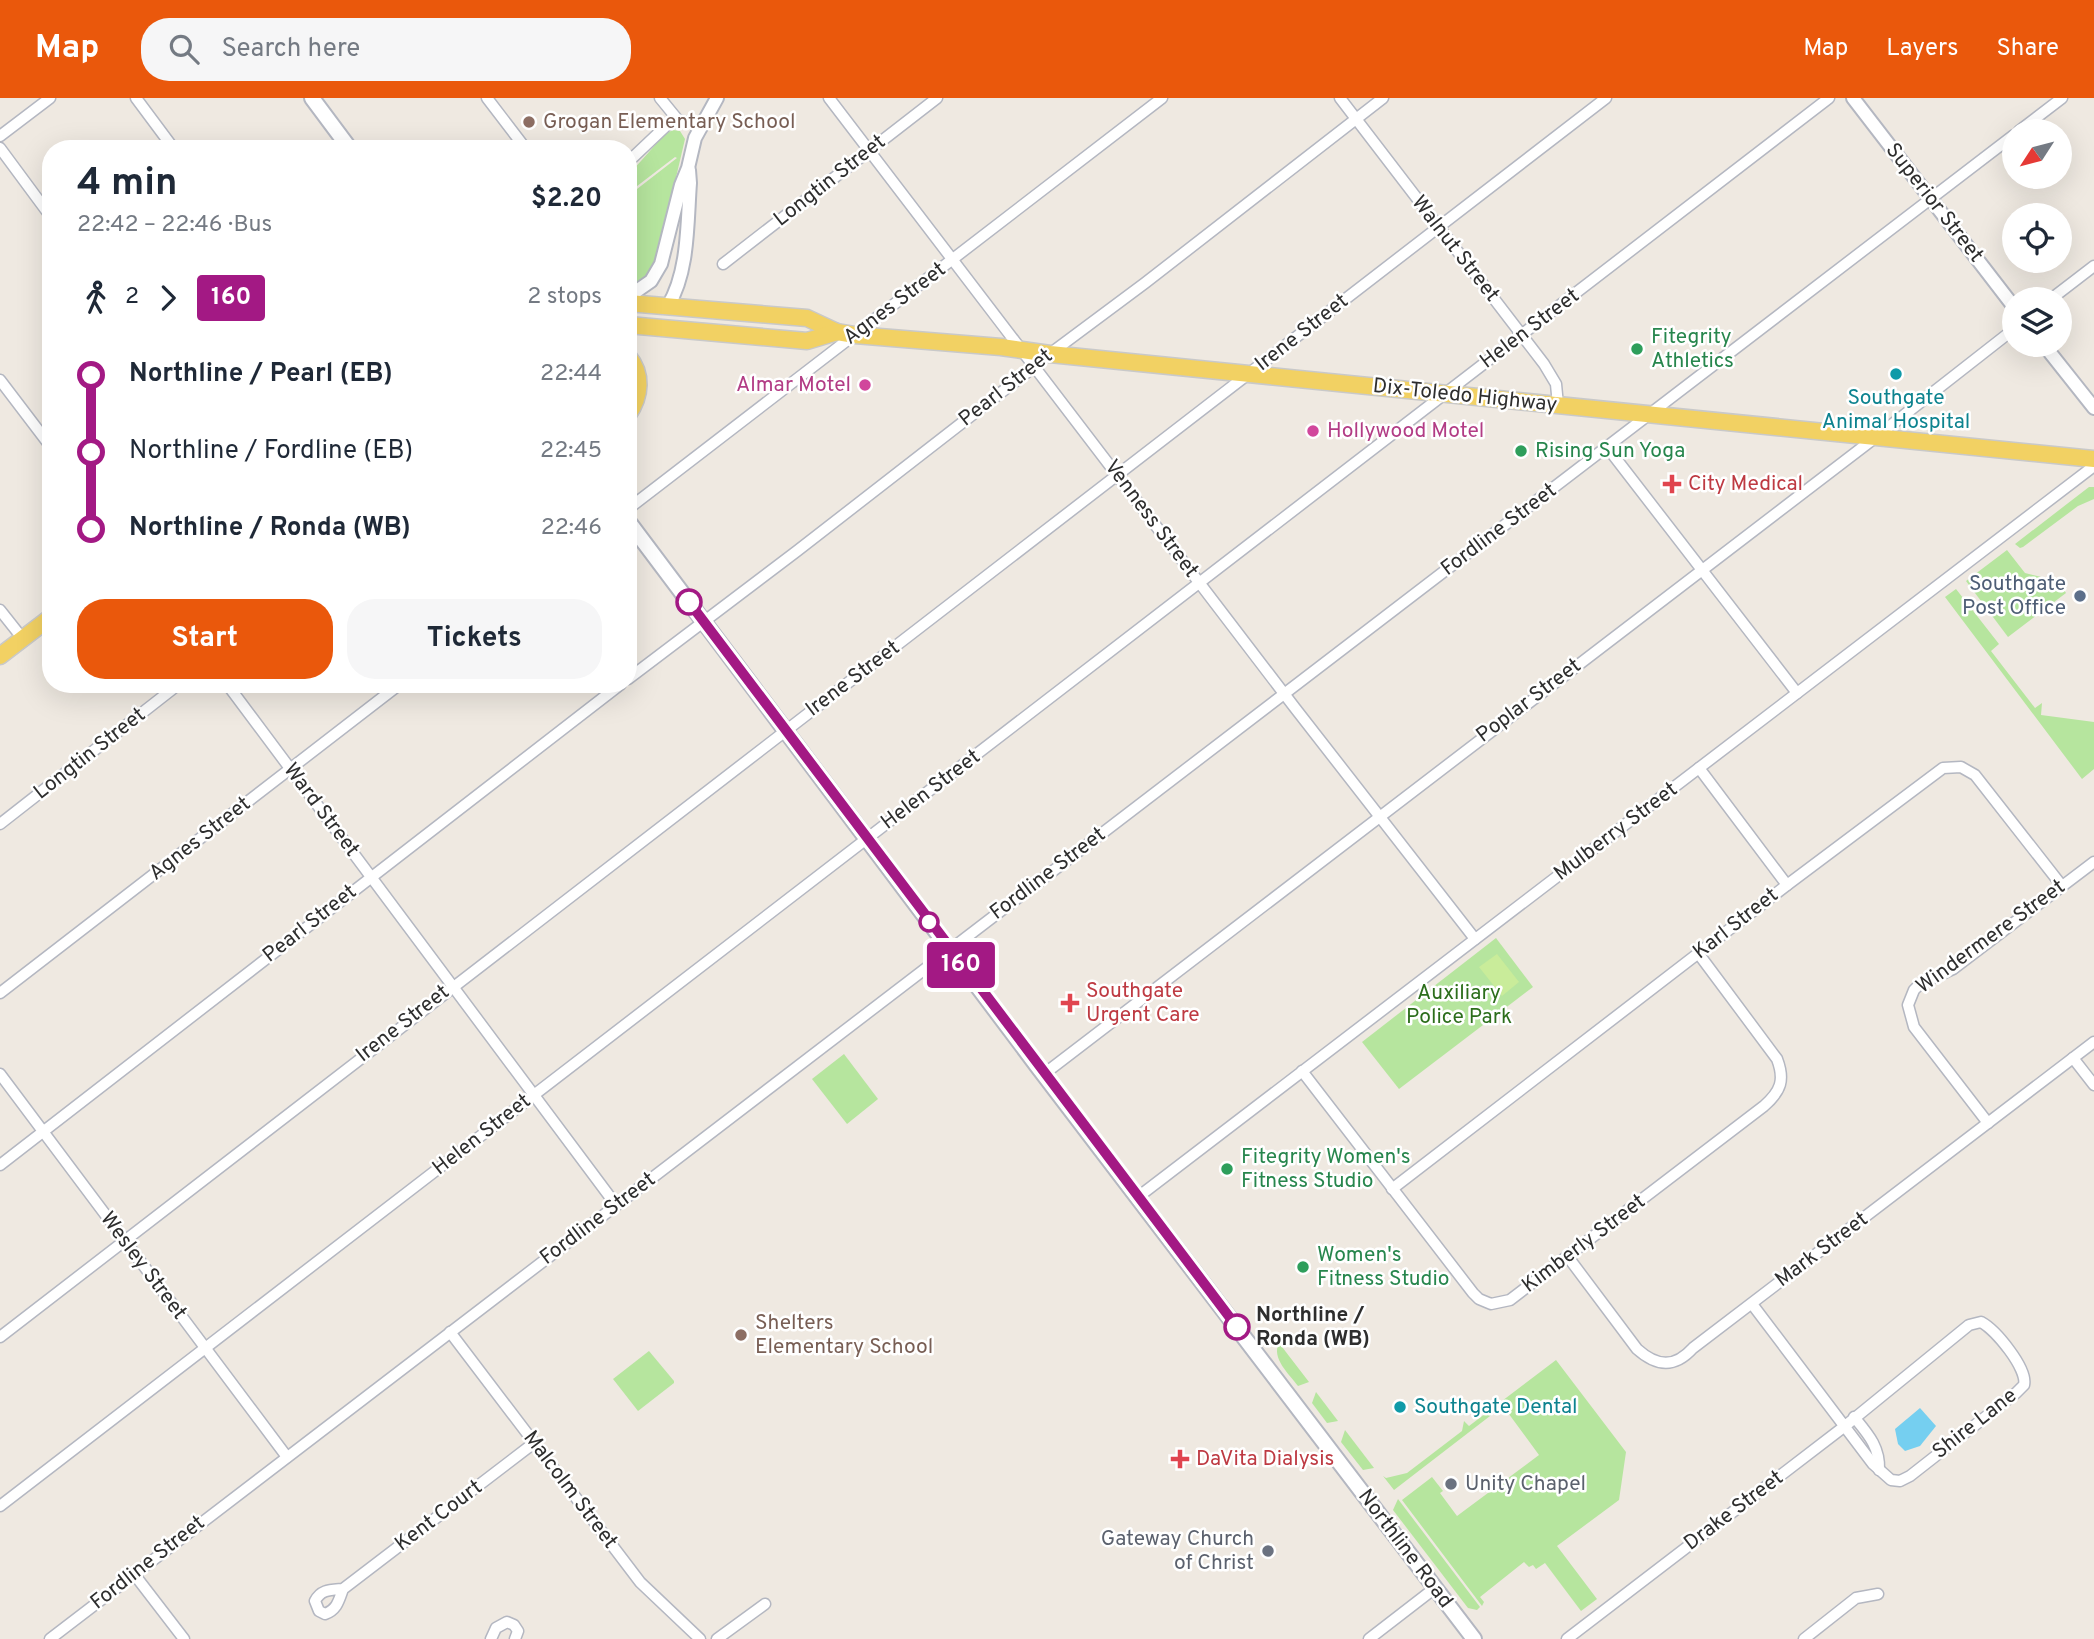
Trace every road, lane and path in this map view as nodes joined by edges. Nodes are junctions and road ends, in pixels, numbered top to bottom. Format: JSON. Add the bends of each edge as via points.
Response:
{"nodes":[{"id":1,"x":50,"y":98,"type":"edge"},
{"id":2,"x":136,"y":98,"type":"edge"},
{"id":3,"x":313,"y":98,"type":"edge"},
{"id":4,"x":487,"y":98,"type":"edge"},
{"id":5,"x":660,"y":98,"type":"edge"},
{"id":6,"x":717,"y":98,"type":"edge"},
{"id":7,"x":829,"y":98,"type":"edge"},
{"id":8,"x":937,"y":98,"type":"edge"},
{"id":9,"x":1162,"y":98,"type":"edge"},
{"id":10,"x":1340,"y":98,"type":"edge"},
{"id":11,"x":1383,"y":98,"type":"edge"},
{"id":12,"x":1606,"y":98,"type":"edge"},
{"id":13,"x":1829,"y":98,"type":"edge"},
{"id":14,"x":1853,"y":98,"type":"edge"},
{"id":15,"x":2062,"y":98,"type":"edge"},
{"id":16,"x":1356,"y":119,"type":"junction"},
{"id":17,"x":2035,"y":119,"type":"edge"},
{"id":18,"x":678,"y":120,"type":"junction"},
{"id":19,"x":701,"y":125,"type":"junction"},
{"id":20,"x":0,"y":136,"type":"edge"},
{"id":21,"x":167,"y":140,"type":"edge"},
{"id":22,"x":343,"y":140,"type":"edge"},
{"id":23,"x":519,"y":140,"type":"edge"},
{"id":24,"x":2002,"y":144,"type":"edge"},
{"id":25,"x":0,"y":148,"type":"edge"},
{"id":26,"x":869,"y":151,"type":"junction"},
{"id":27,"x":637,"y":153,"type":"edge"},
{"id":28,"x":688,"y":167,"type":"junction"},
{"id":29,"x":1931,"y":200,"type":"junction"},
{"id":30,"x":42,"y":204,"type":"edge"},
{"id":31,"x":1438,"y":227,"type":"junction"},
{"id":32,"x":953,"y":260,"type":"junction"},
{"id":33,"x":723,"y":264,"type":"dead end"},
{"id":34,"x":2094,"y":266,"type":"edge"},
{"id":35,"x":2067,"y":287,"type":"edge"},
{"id":36,"x":637,"y":291,"type":"edge"},
{"id":37,"x":2002,"y":292,"type":"edge"},
{"id":38,"x":637,"y":304,"type":"edge"},
{"id":39,"x":668,"y":306,"type":"junction"},
{"id":40,"x":637,"y":319,"type":"edge"},
{"id":41,"x":637,"y":326,"type":"edge"},
{"id":42,"x":836,"y":332,"type":"junction"},
{"id":43,"x":855,"y":335,"type":"junction"},
{"id":44,"x":1521,"y":335,"type":"junction"},
{"id":45,"x":2002,"y":338,"type":"edge"},
{"id":46,"x":1024,"y":351,"type":"junction"},
{"id":47,"x":1050,"y":354,"type":"junction"},
{"id":48,"x":2053,"y":357,"type":"edge"},
{"id":49,"x":1035,"y":366,"type":"junction"},
{"id":50,"x":637,"y":374,"type":"edge"},
{"id":51,"x":1249,"y":374,"type":"junction"},
{"id":52,"x":0,"y":380,"type":"edge"},
{"id":53,"x":1446,"y":394,"type":"junction"},
{"id":54,"x":637,"y":395,"type":"edge"},
{"id":55,"x":1558,"y":405,"type":"junction"},
{"id":56,"x":2094,"y":408,"type":"edge"},
{"id":57,"x":1651,"y":414,"type":"junction"},
{"id":58,"x":42,"y":435,"type":"edge"},
{"id":59,"x":1876,"y":437,"type":"junction"},
{"id":60,"x":1608,"y":447,"type":"junction"},
{"id":61,"x":2094,"y":459,"type":"edge"},
{"id":62,"x":2094,"y":467,"type":"edge"},
{"id":63,"x":1118,"y":475,"type":"junction"},
{"id":64,"x":637,"y":502,"type":"edge"},
{"id":65,"x":637,"y":533,"type":"edge"},
{"id":66,"x":1701,"y":569,"type":"junction"},
{"id":67,"x":1199,"y":582,"type":"junction"},
{"id":68,"x":0,"y":610,"type":"edge"},
{"id":69,"x":704,"y":622,"type":"junction"},
{"id":70,"x":42,"y":624,"type":"edge"},
{"id":71,"x":23,"y":639,"type":"junction"},
{"id":72,"x":0,"y":656,"type":"edge"},
{"id":73,"x":637,"y":672,"type":"edge"},
{"id":74,"x":167,"y":693,"type":"edge"},
{"id":75,"x":234,"y":693,"type":"edge"},
{"id":76,"x":388,"y":693,"type":"edge"},
{"id":77,"x":609,"y":693,"type":"edge"},
{"id":78,"x":1797,"y":693,"type":"junction"},
{"id":79,"x":1284,"y":694,"type":"junction"},
{"id":80,"x":785,"y":731,"type":"junction"},
{"id":81,"x":1699,"y":768,"type":"junction"},
{"id":82,"x":291,"y":769,"type":"junction"},
{"id":83,"x":1378,"y":816,"type":"junction"},
{"id":84,"x":0,"y":824,"type":"edge"},
{"id":85,"x":867,"y":839,"type":"junction"},
{"id":86,"x":2094,"y":862,"type":"edge"},
{"id":87,"x":370,"y":877,"type":"junction"},
{"id":88,"x":1787,"y":885,"type":"junction"},
{"id":89,"x":2062,"y":886,"type":"junction"},
{"id":90,"x":1475,"y":939,"type":"junction"},
{"id":91,"x":950,"y":950,"type":"junction"},
{"id":92,"x":1698,"y":953,"type":"junction"},
{"id":93,"x":452,"y":987,"type":"junction"},
{"id":94,"x":0,"y":993,"type":"edge"},
{"id":95,"x":2094,"y":1042,"type":"edge"},
{"id":96,"x":2073,"y":1058,"type":"junction"},
{"id":97,"x":1302,"y":1071,"type":"junction"},
{"id":98,"x":0,"y":1074,"type":"edge"},
{"id":99,"x":1044,"y":1074,"type":"junction"},
{"id":100,"x":2094,"y":1085,"type":"edge"},
{"id":101,"x":534,"y":1095,"type":"junction"},
{"id":102,"x":1987,"y":1123,"type":"junction"},
{"id":103,"x":43,"y":1132,"type":"junction"},
{"id":104,"x":0,"y":1165,"type":"edge"},
{"id":105,"x":1392,"y":1189,"type":"junction"},
{"id":106,"x":1138,"y":1197,"type":"junction"},
{"id":107,"x":616,"y":1205,"type":"junction"},
{"id":108,"x":124,"y":1241,"type":"junction"},
{"id":109,"x":1568,"y":1257,"type":"junction"},
{"id":110,"x":1752,"y":1304,"type":"junction"},
{"id":111,"x":450,"y":1332,"type":"junction"},
{"id":112,"x":0,"y":1337,"type":"edge"},
{"id":113,"x":205,"y":1348,"type":"junction"},
{"id":114,"x":1899,"y":1382,"type":"joint"},
{"id":115,"x":1854,"y":1417,"type":"junction"},
{"id":116,"x":1845,"y":1426,"type":"junction"},
{"id":117,"x":534,"y":1443,"type":"junction"},
{"id":118,"x":287,"y":1457,"type":"junction"},
{"id":119,"x":1879,"y":1470,"type":"junction"},
{"id":120,"x":0,"y":1506,"type":"edge"},
{"id":121,"x":134,"y":1574,"type":"junction"},
{"id":122,"x":1435,"y":1588,"type":"junction"},
{"id":123,"x":343,"y":1590,"type":"dead end"},
{"id":124,"x":1878,"y":1594,"type":"dead end"},
{"id":125,"x":765,"y":1604,"type":"dead end"},
{"id":126,"x":50,"y":1639,"type":"edge"},
{"id":127,"x":184,"y":1639,"type":"edge"},
{"id":128,"x":491,"y":1639,"type":"edge"},
{"id":129,"x":515,"y":1639,"type":"edge"},
{"id":130,"x":700,"y":1639,"type":"edge"},
{"id":131,"x":717,"y":1639,"type":"edge"},
{"id":132,"x":1369,"y":1639,"type":"edge"},
{"id":133,"x":1474,"y":1639,"type":"edge"},
{"id":134,"x":1567,"y":1639,"type":"edge"},
{"id":135,"x":1804,"y":1639,"type":"edge"}],
"edges":[{"from":1,"to":20,"type":"street"},
{"from":2,"to":21,"type":"street"},
{"from":3,"to":22,"type":"main road"},
{"from":4,"to":23,"type":"street"},
{"from":5,"to":18,"type":"street"},
{"from":6,"to":19,"type":"street"},
{"from":7,"to":26,"type":"street","name":"Venness Street"},
{"from":8,"to":26,"type":"street","name":"Longtin Street"},
{"from":9,"to":32,"type":"street","name":"Agnes Street"},
{"from":10,"to":16,"type":"street","name":"Walnut Street"},
{"from":11,"to":16,"type":"street","name":"Pearl Street"},
{"from":12,"to":31,"type":"street","name":"Irene Street"},
{"from":13,"to":44,"type":"street","name":"Helen Street"},
{"from":14,"to":29,"type":"street","name":"Superior Street"},
{"from":15,"to":17,"type":"street"},
{"from":16,"to":31,"type":"street","name":"Walnut Street"},
{"from":16,"to":47,"type":"street","name":"Pearl Street"},
{"from":18,"to":19,"type":"street"},
{"from":18,"to":27,"type":"street"},
{"from":19,"to":28,"type":"street"},
{"from":24,"to":29,"type":"street","name":"Fordline Street"},
{"from":25,"to":30,"type":"street"},
{"from":26,"to":32,"type":"street","name":"Venness Street"},
{"from":26,"to":33,"type":"street","name":"Longtin Street"},
{"from":28,"to":36,"type":"street","via":[[658,272]]},
{"from":28,"to":39,"type":"street","via":[[691,183],[682,263],[678,290]]},
{"from":29,"to":37,"type":"street","name":"Superior Street"},
{"from":29,"to":57,"type":"street","name":"Fordline Street"},
{"from":31,"to":44,"type":"street","name":"Walnut Street"},
{"from":31,"to":51,"type":"street","name":"Irene Street"},
{"from":32,"to":43,"type":"street","name":"Agnes Street"},
{"from":32,"to":46,"type":"street","name":"Venness Street"},
{"from":34,"to":35,"type":"street"},
{"from":38,"to":39,"type":"main road","name":"Dix-Toledo Highway"},
{"from":39,"to":40,"type":"main road"},
{"from":39,"to":42,"type":"main road","name":"Dix-Toledo Highway","via":[[807,318]]},
{"from":41,"to":42,"type":"main road","name":"Dix-Toledo Highway","via":[[807,341]]},
{"from":42,"to":43,"type":"main road","name":"Dix-Toledo Highway"},
{"from":43,"to":46,"type":"main road","name":"Dix-Toledo Highway"},
{"from":43,"to":64,"type":"street","name":"Agnes Street"},
{"from":44,"to":53,"type":"street","name":"Helen Street"},
{"from":44,"to":55,"type":"street","name":"Walnut Street","via":[[1556,384]]},
{"from":45,"to":59,"type":"street","name":"Poplar Street"},
{"from":46,"to":47,"type":"main road","name":"Dix-Toledo Highway"},
{"from":46,"to":49,"type":"street","name":"Venness Street"},
{"from":47,"to":49,"type":"street","name":"Pearl Street"},
{"from":47,"to":51,"type":"main road","name":"Dix-Toledo Highway"},
{"from":48,"to":56,"type":"street"},
{"from":49,"to":63,"type":"street","name":"Venness Street"},
{"from":49,"to":69,"type":"street","name":"Pearl Street"},
{"from":50,"to":54,"type":"main road"},
{"from":51,"to":53,"type":"main road","name":"Dix-Toledo Highway"},
{"from":51,"to":63,"type":"street","name":"Irene Street"},
{"from":52,"to":58,"type":"street"},
{"from":53,"to":55,"type":"main road","name":"Dix-Toledo Highway"},
{"from":53,"to":67,"type":"street","name":"Helen Street"},
{"from":55,"to":57,"type":"main road","name":"Dix-Toledo Highway"},
{"from":57,"to":59,"type":"main road","name":"Dix-Toledo Highway"},
{"from":57,"to":60,"type":"street","name":"Fordline Street"},
{"from":59,"to":61,"type":"main road","name":"Dix-Toledo Highway"},
{"from":59,"to":66,"type":"street","name":"Poplar Street"},
{"from":60,"to":66,"type":"street"},
{"from":60,"to":79,"type":"street","name":"Fordline Street"},
{"from":62,"to":78,"type":"street","name":"Mulberry Street"},
{"from":63,"to":67,"type":"street","name":"Venness Street"},
{"from":63,"to":80,"type":"street","name":"Irene Street"},
{"from":65,"to":69,"type":"main road","name":"Northline Road"},
{"from":66,"to":78,"type":"street"},
{"from":66,"to":83,"type":"street","name":"Poplar Street"},
{"from":67,"to":79,"type":"street","name":"Venness Street"},
{"from":67,"to":85,"type":"street","name":"Helen Street"},
{"from":68,"to":71,"type":"street"},
{"from":69,"to":73,"type":"street","name":"Pearl Street"},
{"from":69,"to":80,"type":"main road","name":"Northline Road"},
{"from":70,"to":71,"type":"main road"},
{"from":71,"to":72,"type":"main road"},
{"from":74,"to":84,"type":"street","name":"Longtin Street"},
{"from":75,"to":82,"type":"street","name":"Ward Street"},
{"from":76,"to":82,"type":"street","name":"Agnes Street"},
{"from":77,"to":87,"type":"street","name":"Pearl Street"},
{"from":78,"to":81,"type":"street","name":"Mulberry Street"},
{"from":79,"to":83,"type":"street","name":"Venness Street"},
{"from":79,"to":91,"type":"street","name":"Fordline Street"},
{"from":80,"to":85,"type":"main road","name":"Northline Road"},
{"from":80,"to":93,"type":"street","name":"Irene Street"},
{"from":81,"to":88,"type":"street"},
{"from":81,"to":90,"type":"street","name":"Mulberry Street"},
{"from":82,"to":87,"type":"street","name":"Ward Street"},
{"from":82,"to":94,"type":"street","name":"Agnes Street"},
{"from":83,"to":90,"type":"street","name":"Venness Street"},
{"from":83,"to":99,"type":"street","name":"Poplar Street"},
{"from":85,"to":91,"type":"main road","name":"Northline Road"},
{"from":85,"to":101,"type":"street","name":"Helen Street"},
{"from":86,"to":89,"type":"street","name":"Windermere Street"},
{"from":87,"to":93,"type":"street","name":"Ward Street"},
{"from":87,"to":103,"type":"street","name":"Pearl Street"},
{"from":88,"to":89,"type":"street","name":"Karl Street","via":[[1937,772],[1956,767],[1975,775]]},
{"from":88,"to":92,"type":"street","name":"Karl Street"},
{"from":89,"to":102,"type":"street","name":"Windermere Street","via":[[1953,969],[1920,984],[1910,999],[1914,1027]]},
{"from":90,"to":97,"type":"street","name":"Mulberry Street"},
{"from":91,"to":99,"type":"main road","name":"Northline Road"},
{"from":91,"to":107,"type":"street","name":"Fordline Street"},
{"from":92,"to":105,"type":"street","name":"Karl Street"},
{"from":92,"to":109,"type":"street","name":"Kimberly Street","via":[[1777,1059],[1782,1083],[1764,1106]]},
{"from":93,"to":101,"type":"street","name":"Ward Street"},
{"from":93,"to":108,"type":"street","name":"Irene Street"},
{"from":95,"to":96,"type":"street","name":"Mark Street"},
{"from":96,"to":100,"type":"street"},
{"from":96,"to":102,"type":"street","name":"Mark Street"},
{"from":97,"to":105,"type":"street","name":"Kimberly Street"},
{"from":97,"to":106,"type":"street","name":"Mulberry Street"},
{"from":98,"to":103,"type":"street","name":"Wesley Street"},
{"from":99,"to":106,"type":"main road","name":"Northline Road"},
{"from":101,"to":107,"type":"street","name":"Ward Street"},
{"from":101,"to":113,"type":"street","name":"Helen Street"},
{"from":102,"to":110,"type":"street","name":"Mark Street"},
{"from":103,"to":104,"type":"street","name":"Pearl Street"},
{"from":103,"to":108,"type":"street","name":"Wesley Street"},
{"from":105,"to":109,"type":"street","name":"Kimberly Street","via":[[1473,1293],[1485,1302],[1510,1300]]},
{"from":106,"to":122,"type":"main road","name":"Northline Road"},
{"from":107,"to":111,"type":"street","name":"Fordline Street"},
{"from":108,"to":112,"type":"street","name":"Irene Street"},
{"from":108,"to":113,"type":"street","name":"Wesley Street"},
{"from":109,"to":110,"type":"street","name":"Mark Street","via":[[1637,1349],[1657,1362],[1683,1359]]},
{"from":110,"to":116,"type":"street"},
{"from":111,"to":117,"type":"street","name":"Malcolm Street"},
{"from":111,"to":118,"type":"street","name":"Fordline Street"},
{"from":113,"to":118,"type":"street","name":"Wesley Street"},
{"from":113,"to":120,"type":"street","name":"Helen Street"},
{"from":114,"to":115,"type":"street","name":"Drake Street"},
{"from":114,"to":119,"type":"street","name":"Shire Lane","via":[[1975,1322],[1990,1327],[2021,1368],[2025,1381],[2016,1394],[1910,1476],[1895,1481]]},
{"from":115,"to":116,"type":"street","name":"Drake Street"},
{"from":115,"to":119,"type":"street","via":[[1873,1440],[1880,1457]]},
{"from":116,"to":119,"type":"street"},
{"from":116,"to":134,"type":"street","name":"Drake Street"},
{"from":117,"to":123,"type":"street","name":"Kent Court"},
{"from":117,"to":130,"type":"street","name":"Malcolm Street","via":[[640,1581]]},
{"from":118,"to":121,"type":"street","name":"Fordline Street"},
{"from":121,"to":126,"type":"street","name":"Fordline Street"},
{"from":121,"to":127,"type":"street"},
{"from":122,"to":132,"type":"street"},
{"from":122,"to":133,"type":"main road","name":"Northline Road"},
{"from":124,"to":135,"type":"street","via":[[1856,1598]]},
{"from":125,"to":131,"type":"street"},
{"from":128,"to":129,"type":"street","via":[[496,1628],[508,1622],[518,1631]]}]}
